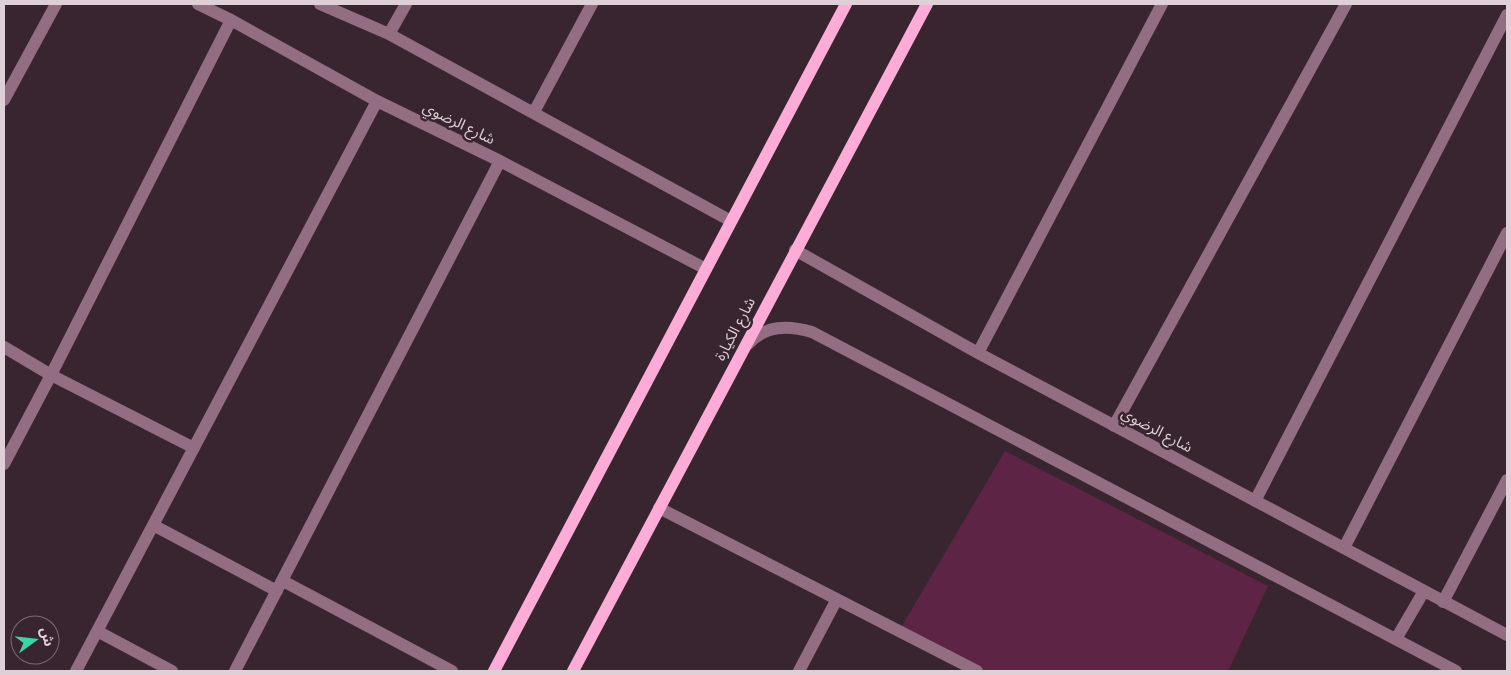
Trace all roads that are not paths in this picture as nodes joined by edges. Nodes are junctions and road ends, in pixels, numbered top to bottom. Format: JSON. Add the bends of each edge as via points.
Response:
{"nodes":[{"id":1,"x":56,"y":4,"type":"edge"},
{"id":2,"x":198,"y":4,"type":"edge"},
{"id":3,"x":320,"y":4,"type":"edge"},
{"id":4,"x":406,"y":4,"type":"edge"},
{"id":5,"x":592,"y":4,"type":"edge"},
{"id":6,"x":846,"y":4,"type":"edge"},
{"id":7,"x":927,"y":4,"type":"edge"},
{"id":8,"x":1162,"y":4,"type":"edge"},
{"id":9,"x":1346,"y":4,"type":"edge"},
{"id":10,"x":1507,"y":15,"type":"edge"},
{"id":11,"x":231,"y":20,"type":"junction"},
{"id":12,"x":389,"y":34,"type":"junction"},
{"id":13,"x":4,"y":100,"type":"edge"},
{"id":14,"x":378,"y":101,"type":"junction"},
{"id":15,"x":534,"y":112,"type":"junction"},
{"id":16,"x":500,"y":161,"type":"junction"},
{"id":17,"x":731,"y":221,"type":"junction"},
{"id":18,"x":1507,"y":233,"type":"edge"},
{"id":19,"x":795,"y":250,"type":"junction"},
{"id":20,"x":706,"y":269,"type":"junction"},
{"id":21,"x":4,"y":347,"type":"edge"},
{"id":22,"x":742,"y":351,"type":"junction"},
{"id":23,"x":978,"y":353,"type":"junction"},
{"id":24,"x":52,"y":375,"type":"junction"},
{"id":25,"x":1114,"y":426,"type":"junction"},
{"id":26,"x":194,"y":448,"type":"junction"},
{"id":27,"x":4,"y":464,"type":"edge"},
{"id":28,"x":1507,"y":480,"type":"edge"},
{"id":29,"x":1255,"y":501,"type":"junction"},
{"id":30,"x":659,"y":508,"type":"junction"},
{"id":31,"x":153,"y":524,"type":"junction"},
{"id":32,"x":1344,"y":548,"type":"junction"},
{"id":33,"x":280,"y":586,"type":"junction"},
{"id":34,"x":1424,"y":591,"type":"junction"},
{"id":35,"x":837,"y":599,"type":"junction"},
{"id":36,"x":1444,"y":602,"type":"junction"},
{"id":37,"x":97,"y":631,"type":"junction"},
{"id":38,"x":1507,"y":635,"type":"edge"},
{"id":39,"x":1396,"y":639,"type":"junction"},
{"id":40,"x":76,"y":671,"type":"edge"},
{"id":41,"x":172,"y":671,"type":"edge"},
{"id":42,"x":235,"y":671,"type":"edge"},
{"id":43,"x":452,"y":671,"type":"edge"},
{"id":44,"x":494,"y":671,"type":"edge"},
{"id":45,"x":573,"y":671,"type":"edge"},
{"id":46,"x":799,"y":671,"type":"edge"},
{"id":47,"x":977,"y":671,"type":"edge"},
{"id":48,"x":1456,"y":671,"type":"edge"}],
"edges":[{"from":1,"to":13,"type":"street"},
{"from":2,"to":11,"type":"street","name":"شارع الرضوي"},
{"from":3,"to":12,"type":"street"},
{"from":4,"to":12,"type":"street"},
{"from":5,"to":15,"type":"street"},
{"from":6,"to":17,"type":"main road"},
{"from":7,"to":19,"type":"main road","name":"شارع الكيارة"},
{"from":8,"to":23,"type":"street"},
{"from":9,"to":25,"type":"street"},
{"from":10,"to":29,"type":"street"},
{"from":11,"to":14,"type":"street","name":"شارع الرضوي"},
{"from":11,"to":24,"type":"street"},
{"from":12,"to":15,"type":"street"},
{"from":14,"to":16,"type":"street","name":"شارع الرضوي"},
{"from":14,"to":26,"type":"street"},
{"from":15,"to":17,"type":"street"},
{"from":16,"to":20,"type":"street","name":"شارع الرضوي"},
{"from":16,"to":33,"type":"street"},
{"from":17,"to":20,"type":"main road"},
{"from":18,"to":32,"type":"street"},
{"from":19,"to":22,"type":"main road","name":"شارع الكيارة"},
{"from":19,"to":23,"type":"street","name":"شارع الرضوي"},
{"from":20,"to":44,"type":"main road"},
{"from":21,"to":24,"type":"street"},
{"from":22,"to":30,"type":"main road","name":"شارع الكيارة"},
{"from":22,"to":39,"type":"street","via":[[757,334],[770,329],[798,328],[812,332]]},
{"from":23,"to":25,"type":"street","name":"شارع الرضوي"},
{"from":24,"to":26,"type":"street"},
{"from":24,"to":27,"type":"street"},
{"from":25,"to":29,"type":"street","name":"شارع الرضوي"},
{"from":26,"to":31,"type":"street"},
{"from":28,"to":36,"type":"street"},
{"from":29,"to":32,"type":"street","name":"شارع الرضوي"},
{"from":30,"to":35,"type":"street"},
{"from":30,"to":45,"type":"main road","name":"شارع الكيارة"},
{"from":31,"to":33,"type":"street"},
{"from":31,"to":37,"type":"street"},
{"from":32,"to":34,"type":"street","name":"شارع الرضوي"},
{"from":33,"to":42,"type":"street"},
{"from":33,"to":43,"type":"street"},
{"from":34,"to":36,"type":"street","name":"شارع الرضوي"},
{"from":34,"to":39,"type":"street"},
{"from":35,"to":46,"type":"street"},
{"from":35,"to":47,"type":"street"},
{"from":36,"to":38,"type":"street","name":"شارع الرضوي"},
{"from":37,"to":40,"type":"street"},
{"from":37,"to":41,"type":"street"},
{"from":39,"to":48,"type":"street"}]}
